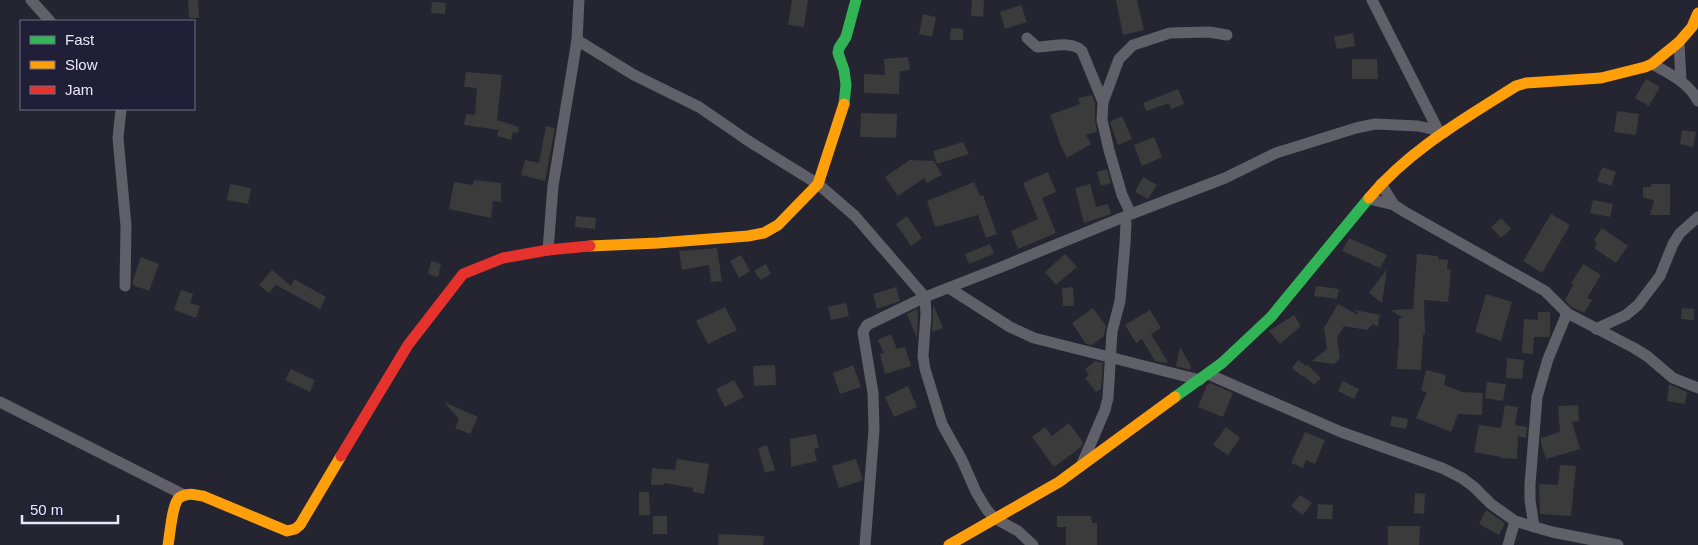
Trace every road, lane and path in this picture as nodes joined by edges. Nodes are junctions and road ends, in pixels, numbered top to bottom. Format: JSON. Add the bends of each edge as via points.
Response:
{"nodes":[{"id":1,"x":31,"y":0,"type":"edge"},
{"id":2,"x":579,"y":0,"type":"edge"},
{"id":3,"x":856,"y":0,"type":"edge"},
{"id":4,"x":1372,"y":0,"type":"edge"},
{"id":5,"x":1698,"y":13,"type":"edge"},
{"id":6,"x":49,"y":20,"type":"edge"},
{"id":7,"x":1227,"y":35,"type":"dead end"},
{"id":8,"x":1027,"y":38,"type":"dead end"},
{"id":9,"x":577,"y":40,"type":"junction"},
{"id":10,"x":1679,"y":42,"type":"junction"},
{"id":11,"x":1652,"y":64,"type":"junction"},
{"id":12,"x":1681,"y":81,"type":"junction"},
{"id":13,"x":1698,"y":101,"type":"edge"},
{"id":14,"x":1103,"y":102,"type":"junction"},
{"id":15,"x":121,"y":110,"type":"edge"},
{"id":16,"x":1441,"y":131,"type":"junction"},
{"id":17,"x":818,"y":184,"type":"junction"},
{"id":18,"x":1381,"y":184,"type":"junction"},
{"id":19,"x":1369,"y":199,"type":"junction"},
{"id":20,"x":1394,"y":205,"type":"junction"},
{"id":21,"x":1127,"y":215,"type":"junction"},
{"id":22,"x":1698,"y":217,"type":"edge"},
{"id":23,"x":548,"y":250,"type":"junction"},
{"id":24,"x":125,"y":286,"type":"dead end"},
{"id":25,"x":949,"y":288,"type":"junction"},
{"id":26,"x":925,"y":297,"type":"junction"},
{"id":27,"x":1566,"y":313,"type":"junction"},
{"id":28,"x":1596,"y":329,"type":"junction"},
{"id":29,"x":1110,"y":357,"type":"junction"},
{"id":30,"x":1204,"y":377,"type":"junction"},
{"id":31,"x":1698,"y":388,"type":"edge"},
{"id":32,"x":0,"y":402,"type":"edge"},
{"id":33,"x":1082,"y":464,"type":"junction"},
{"id":34,"x":184,"y":495,"type":"junction"},
{"id":35,"x":994,"y":518,"type":"junction"},
{"id":36,"x":1515,"y":521,"type":"junction"},
{"id":37,"x":1534,"y":527,"type":"junction"},
{"id":38,"x":168,"y":545,"type":"edge"},
{"id":39,"x":865,"y":545,"type":"edge"},
{"id":40,"x":949,"y":545,"type":"edge"},
{"id":41,"x":1033,"y":545,"type":"edge"},
{"id":42,"x":1508,"y":545,"type":"edge"},
{"id":43,"x":1618,"y":545,"type":"edge"}],
"edges":[{"from":1,"to":6,"type":"street"},
{"from":2,"to":9,"type":"street"},
{"from":3,"to":17,"type":"street","via":[[838,53],[846,85],[844,104]]},
{"from":4,"to":16,"type":"street"},
{"from":5,"to":10,"type":"street","via":[[1692,27]]},
{"from":7,"to":14,"type":"street","via":[[1170,33],[1133,45],[1119,59]]},
{"from":8,"to":14,"type":"street","via":[[1037,47],[1069,45],[1080,48]]},
{"from":9,"to":17,"type":"street","via":[[634,75],[699,107]]},
{"from":9,"to":23,"type":"street","via":[[553,186]]},
{"from":10,"to":11,"type":"street"},
{"from":10,"to":12,"type":"street"},
{"from":11,"to":12,"type":"street"},
{"from":11,"to":16,"type":"street","via":[[1601,78],[1516,86]]},
{"from":12,"to":13,"type":"street"},
{"from":14,"to":21,"type":"street","via":[[1102,120]]},
{"from":15,"to":24,"type":"street","via":[[118,138],[126,226]]},
{"from":16,"to":18,"type":"street"},
{"from":16,"to":21,"type":"street","via":[[1400,124],[1356,128],[1276,153],[1225,178]]},
{"from":17,"to":23,"type":"street","via":[[778,225],[764,233]]},
{"from":17,"to":26,"type":"street","via":[[855,216]]},
{"from":18,"to":19,"type":"street"},
{"from":18,"to":20,"type":"street"},
{"from":19,"to":20,"type":"street"},
{"from":19,"to":30,"type":"street","via":[[1270,317]]},
{"from":20,"to":27,"type":"street","via":[[1545,291]]},
{"from":21,"to":25,"type":"street"},
{"from":21,"to":29,"type":"street","via":[[1120,301]]},
{"from":22,"to":28,"type":"street","via":[[1676,239],[1660,276],[1638,305],[1626,315]]},
{"from":23,"to":34,"type":"street","via":[[502,258],[463,274],[408,345],[295,529],[287,531],[203,496]]},
{"from":25,"to":26,"type":"street"},
{"from":25,"to":29,"type":"street","via":[[1010,327],[1034,338]]},
{"from":26,"to":35,"type":"street","via":[[923,356],[932,394],[942,424],[976,492]]},
{"from":26,"to":39,"type":"street","via":[[864,328],[873,393],[874,430]]},
{"from":27,"to":28,"type":"street"},
{"from":27,"to":37,"type":"street","via":[[1537,397],[1530,484]]},
{"from":28,"to":31,"type":"street","via":[[1647,356],[1673,378]]},
{"from":29,"to":30,"type":"street"},
{"from":29,"to":33,"type":"street","via":[[1105,410]]},
{"from":30,"to":33,"type":"street"},
{"from":30,"to":36,"type":"street","via":[[1449,471],[1474,486],[1491,504]]},
{"from":32,"to":34,"type":"street"},
{"from":33,"to":35,"type":"street","via":[[1059,482]]},
{"from":34,"to":38,"type":"street","via":[[175,505]]},
{"from":35,"to":40,"type":"street"},
{"from":35,"to":41,"type":"street","via":[[1018,531]]},
{"from":36,"to":37,"type":"street"},
{"from":36,"to":42,"type":"street"},
{"from":37,"to":43,"type":"street"}]}
